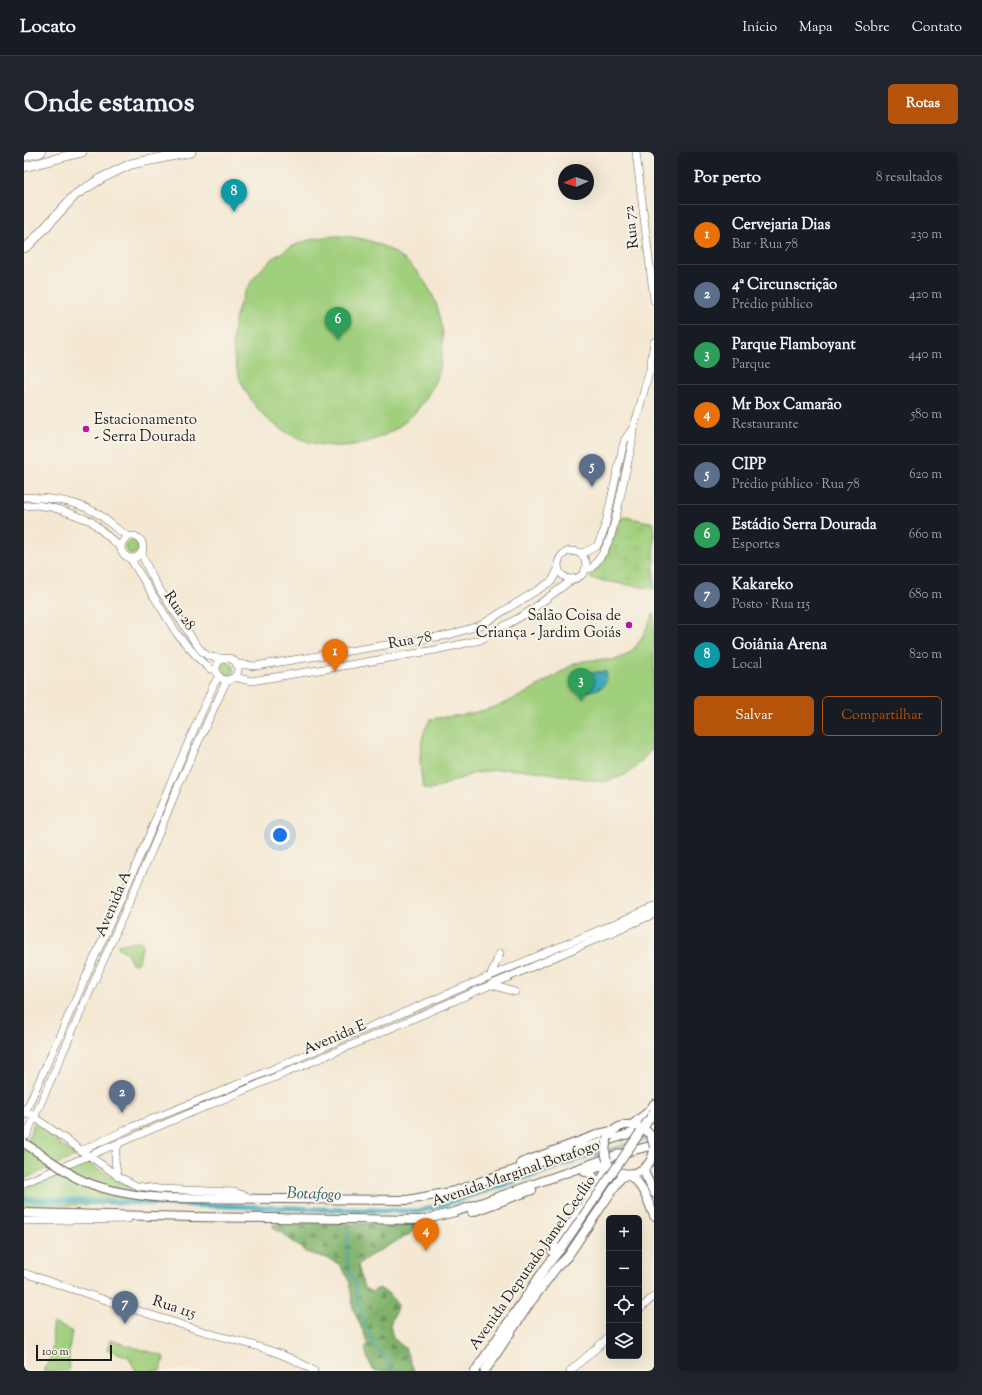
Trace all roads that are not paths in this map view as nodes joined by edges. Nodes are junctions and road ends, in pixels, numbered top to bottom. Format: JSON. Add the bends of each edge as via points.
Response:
{"nodes":[{"id":1,"x":41,"y":152,"type":"edge"},
{"id":2,"x":82,"y":152,"type":"edge"},
{"id":3,"x":191,"y":152,"type":"edge"},
{"id":4,"x":636,"y":152,"type":"edge"},
{"id":5,"x":24,"y":156,"type":"edge"},
{"id":6,"x":24,"y":166,"type":"edge"},
{"id":7,"x":24,"y":248,"type":"edge"},
{"id":8,"x":654,"y":300,"type":"edge"},
{"id":9,"x":654,"y":342,"type":"edge"},
{"id":10,"x":633,"y":428,"type":"junction"},
{"id":11,"x":24,"y":497,"type":"edge"},
{"id":12,"x":24,"y":506,"type":"edge"},
{"id":13,"x":128,"y":536,"type":"junction"},
{"id":14,"x":121,"y":548,"type":"junction"},
{"id":15,"x":575,"y":552,"type":"junction"},
{"id":16,"x":142,"y":553,"type":"junction"},
{"id":17,"x":130,"y":558,"type":"junction"},
{"id":18,"x":558,"y":569,"type":"junction"},
{"id":19,"x":585,"y":569,"type":"junction"},
{"id":20,"x":573,"y":579,"type":"junction"},
{"id":21,"x":223,"y":658,"type":"junction"},
{"id":22,"x":237,"y":664,"type":"junction"},
{"id":23,"x":216,"y":669,"type":"junction"},
{"id":24,"x":219,"y":676,"type":"junction"},
{"id":25,"x":232,"y":678,"type":"junction"},
{"id":26,"x":654,"y":906,"type":"edge"},
{"id":27,"x":654,"y":914,"type":"edge"},
{"id":28,"x":500,"y":953,"type":"dead end"},
{"id":29,"x":490,"y":976,"type":"junction"},
{"id":30,"x":492,"y":985,"type":"junction"},
{"id":31,"x":515,"y":992,"type":"dead end"},
{"id":32,"x":654,"y":1104,"type":"edge"},
{"id":33,"x":25,"y":1111,"type":"edge"},
{"id":34,"x":654,"y":1112,"type":"edge"},
{"id":35,"x":34,"y":1117,"type":"junction"},
{"id":36,"x":654,"y":1119,"type":"edge"},
{"id":37,"x":635,"y":1126,"type":"junction"},
{"id":38,"x":654,"y":1126,"type":"edge"},
{"id":39,"x":652,"y":1132,"type":"edge"},
{"id":40,"x":610,"y":1134,"type":"junction"},
{"id":41,"x":24,"y":1142,"type":"edge"},
{"id":42,"x":119,"y":1144,"type":"junction"},
{"id":43,"x":654,"y":1147,"type":"edge"},
{"id":44,"x":81,"y":1151,"type":"junction"},
{"id":45,"x":654,"y":1155,"type":"edge"},
{"id":46,"x":88,"y":1156,"type":"junction"},
{"id":47,"x":608,"y":1163,"type":"junction"},
{"id":48,"x":644,"y":1169,"type":"junction"},
{"id":49,"x":586,"y":1171,"type":"junction"},
{"id":50,"x":499,"y":1174,"type":"junction"},
{"id":51,"x":627,"y":1174,"type":"junction"},
{"id":52,"x":118,"y":1176,"type":"junction"},
{"id":53,"x":24,"y":1183,"type":"edge"},
{"id":54,"x":599,"y":1184,"type":"junction"},
{"id":55,"x":654,"y":1193,"type":"edge"},
{"id":56,"x":253,"y":1198,"type":"junction"},
{"id":57,"x":455,"y":1212,"type":"junction"},
{"id":58,"x":24,"y":1213,"type":"edge"},
{"id":59,"x":654,"y":1216,"type":"edge"},
{"id":60,"x":194,"y":1217,"type":"junction"},
{"id":61,"x":24,"y":1221,"type":"edge"},
{"id":62,"x":566,"y":1250,"type":"junction"},
{"id":63,"x":546,"y":1267,"type":"junction"},
{"id":64,"x":24,"y":1273,"type":"edge"},
{"id":65,"x":654,"y":1296,"type":"edge"},
{"id":66,"x":642,"y":1307,"type":"edge"},
{"id":67,"x":606,"y":1340,"type":"edge"},
{"id":68,"x":314,"y":1371,"type":"edge"},
{"id":69,"x":475,"y":1371,"type":"edge"},
{"id":70,"x":485,"y":1371,"type":"edge"},
{"id":71,"x":570,"y":1371,"type":"edge"}],
"edges":[{"from":1,"to":5,"type":"highway"},
{"from":2,"to":6,"type":"highway"},
{"from":3,"to":7,"type":"highway","via":[[131,164],[102,178],[75,195]]},
{"from":4,"to":8,"type":"main road","name":"Rua 72"},
{"from":9,"to":10,"type":"main road","via":[[650,369]]},
{"from":10,"to":15,"type":"main road","via":[[625,439],[600,541],[597,546],[585,552]]},
{"from":10,"to":19,"type":"main road","via":[[632,444],[611,536],[592,568]]},
{"from":11,"to":13,"type":"main road","via":[[64,500],[94,511]]},
{"from":12,"to":14,"type":"main road","via":[[50,507],[91,521]]},
{"from":13,"to":14,"type":"main road"},
{"from":13,"to":16,"type":"main road","via":[[141,539],[144,546]]},
{"from":14,"to":17,"type":"main road"},
{"from":15,"to":18,"type":"main road","via":[[566,552],[562,555],[558,561]]},
{"from":15,"to":19,"type":"main road","via":[[582,556]]},
{"from":16,"to":17,"type":"main road"},
{"from":16,"to":21,"type":"main road","name":"Rua 28","via":[[145,563],[170,605],[198,647],[213,658]]},
{"from":17,"to":23,"type":"main road","name":"Rua 28","via":[[177,634],[199,659],[210,668]]},
{"from":18,"to":20,"type":"main road","via":[[566,578]]},
{"from":18,"to":22,"type":"main road","name":"Rua 78","via":[[552,581],[482,625],[450,635],[255,666]]},
{"from":19,"to":20,"type":"main road","via":[[580,576]]},
{"from":20,"to":25,"type":"main road","name":"Rua 78","via":[[527,613],[480,640],[251,681]]},
{"from":21,"to":22,"type":"main road","via":[[230,658]]},
{"from":21,"to":23,"type":"main road","via":[[218,662]]},
{"from":22,"to":25,"type":"main road","via":[[237,671]]},
{"from":23,"to":24,"type":"main road"},
{"from":24,"to":25,"type":"main road","via":[[224,680]]},
{"from":24,"to":33,"type":"main road","name":"Avenida A"},
{"from":25,"to":35,"type":"main road","name":"Avenida A","via":[[225,684],[178,784],[152,850]]},
{"from":26,"to":29,"type":"main road","name":"Avenida E"},
{"from":27,"to":30,"type":"main road","name":"Avenida E"},
{"from":28,"to":29,"type":"main road"},
{"from":29,"to":44,"type":"main road","name":"Avenida E","via":[[132,1127]]},
{"from":30,"to":31,"type":"main road"},
{"from":30,"to":42,"type":"main road","name":"Avenida E"},
{"from":32,"to":37,"type":"main road"},
{"from":33,"to":35,"type":"main road","name":"Avenida Marginal Botafogo"},
{"from":34,"to":62,"type":"main road","name":"Avenida Deputado Jamel Cecílio","bridge":true},
{"from":35,"to":41,"type":"main road","name":"Avenida A"},
{"from":35,"to":44,"type":"main road","name":"Avenida Marginal Botafogo"},
{"from":36,"to":62,"type":"main road","name":"Avenida Deputado Jamel Cecílio"},
{"from":37,"to":39,"type":"main road","bridge":true},
{"from":37,"to":40,"type":"main road","via":[[622,1126]]},
{"from":38,"to":50,"type":"main road","name":"Avenida Marginal Botafogo"},
{"from":39,"to":43,"type":"main road","bridge":true},
{"from":40,"to":47,"type":"main road","bridge":true,"via":[[605,1146]]},
{"from":40,"to":50,"type":"main road","via":[[602,1133],[527,1160]]},
{"from":41,"to":56,"type":"main road","name":"Avenida Marginal Botafogo","bridge":true,"via":[[75,1177],[100,1187],[166,1198]]},
{"from":42,"to":46,"type":"main road","name":"Avenida E"},
{"from":42,"to":52,"type":"main road","via":[[115,1158]]},
{"from":43,"to":45,"type":"main road"},
{"from":43,"to":57,"type":"main road","name":"Avenida Marginal Botafogo","via":[[619,1154]]},
{"from":44,"to":46,"type":"main road","name":"Avenida Marginal Botafogo"},
{"from":45,"to":48,"type":"main road"},
{"from":46,"to":52,"type":"main road","name":"Avenida Marginal Botafogo"},
{"from":46,"to":53,"type":"main road","name":"Avenida E"},
{"from":47,"to":49,"type":"main road"},
{"from":47,"to":51,"type":"main road","via":[[616,1171]]},
{"from":47,"to":54,"type":"main road"},
{"from":48,"to":51,"type":"main road"},
{"from":48,"to":55,"type":"main road"},
{"from":49,"to":54,"type":"main road"},
{"from":49,"to":57,"type":"main road","via":[[467,1213]]},
{"from":50,"to":56,"type":"main road","name":"Avenida Marginal Botafogo","via":[[455,1191],[408,1200]]},
{"from":51,"to":59,"type":"main road","via":[[640,1185]]},
{"from":51,"to":62,"type":"main road","via":[[620,1179]]},
{"from":52,"to":56,"type":"main road","name":"Avenida Marginal Botafogo","via":[[137,1186],[234,1192]]},
{"from":54,"to":63,"type":"main road","via":[[552,1251]]},
{"from":57,"to":60,"type":"main road","name":"Avenida Marginal Botafogo","via":[[411,1221]]},
{"from":58,"to":60,"type":"main road","name":"Avenida Marginal Botafogo"},
{"from":60,"to":61,"type":"main road","name":"Avenida Marginal Botafogo"},
{"from":62,"to":63,"type":"main road","name":"Avenida Deputado Jamel Cecílio"},
{"from":62,"to":70,"type":"main road","name":"Avenida Deputado Jamel Cecílio"},
{"from":63,"to":69,"type":"main road","name":"Avenida Deputado Jamel Cecílio"},
{"from":64,"to":68,"type":"main road","name":"Rua 115","via":[[198,1330],[278,1353]]},
{"from":65,"to":66,"type":"main road"},
{"from":67,"to":71,"type":"main road"}]}
